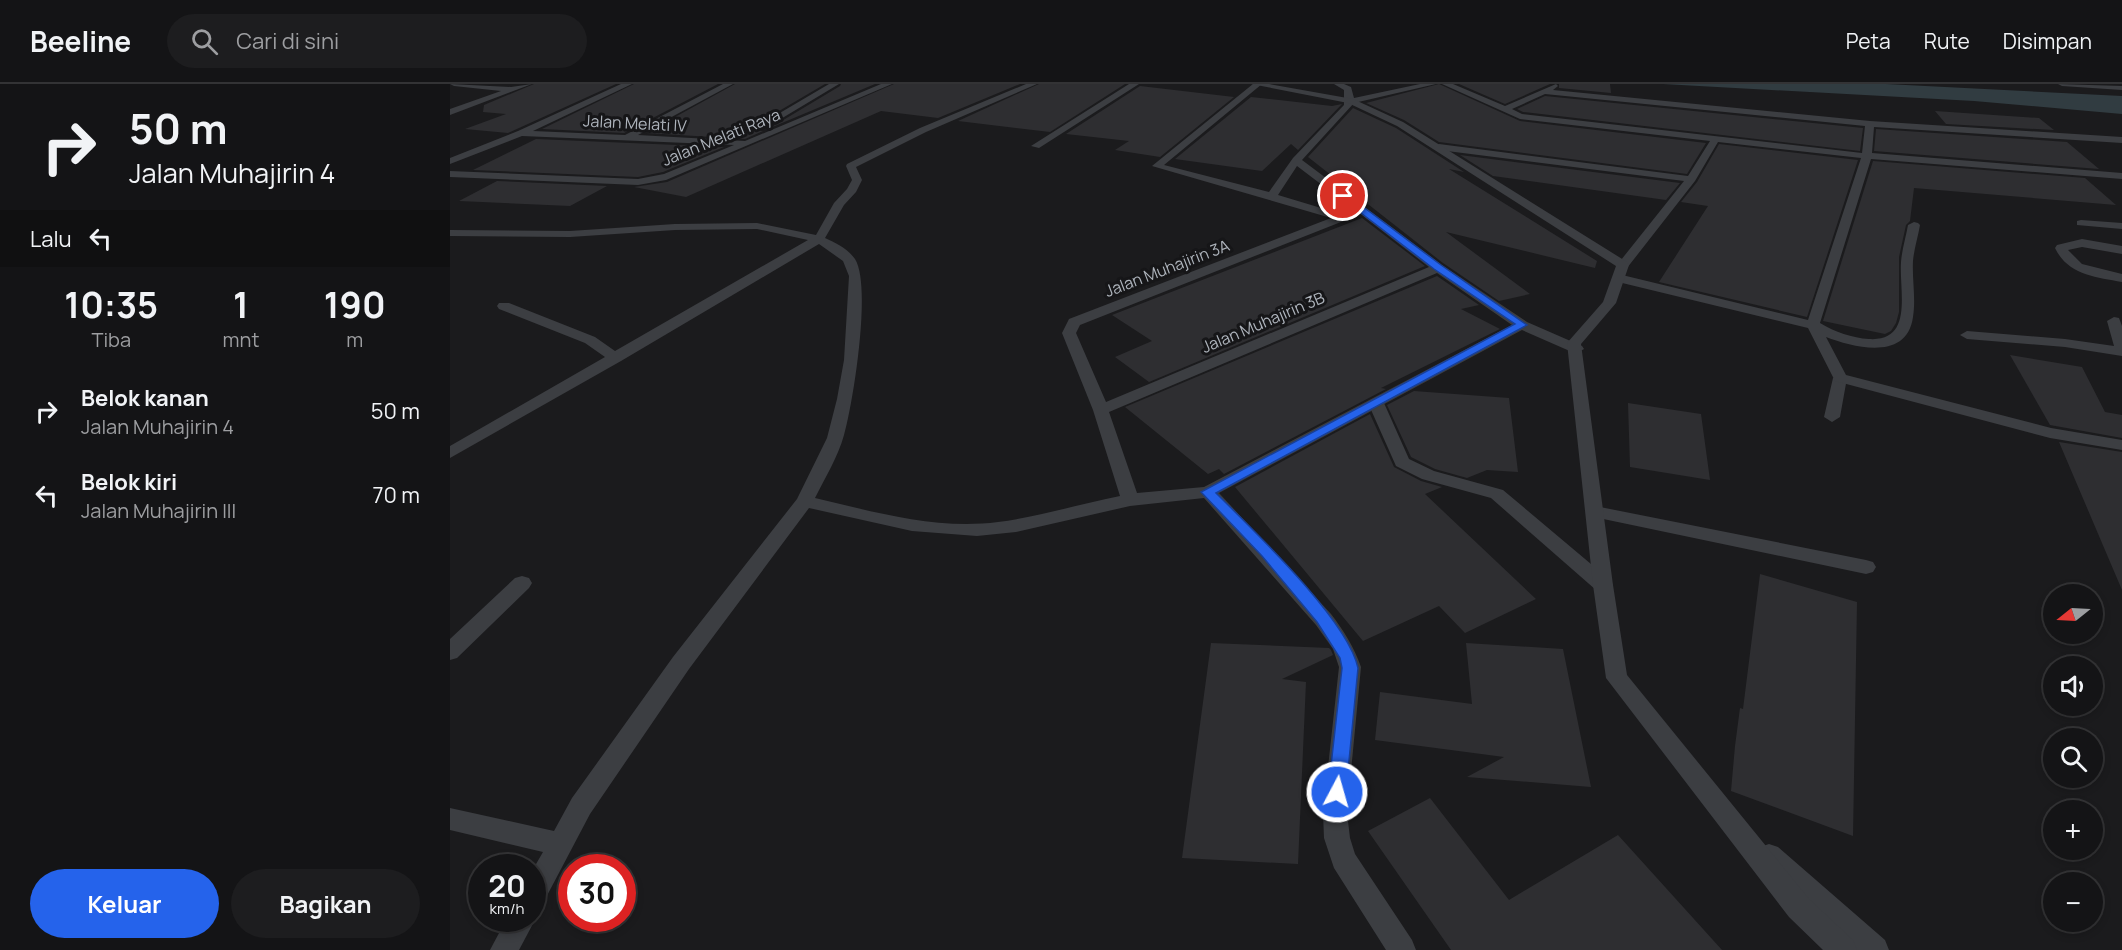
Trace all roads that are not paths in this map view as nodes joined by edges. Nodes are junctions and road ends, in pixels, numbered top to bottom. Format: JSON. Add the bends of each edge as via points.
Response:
{"nodes":[{"id":1,"x":454,"y":84,"type":"edge"},
{"id":2,"x":528,"y":84,"type":"edge"},
{"id":3,"x":628,"y":84,"type":"edge"},
{"id":4,"x":729,"y":84,"type":"edge"},
{"id":5,"x":835,"y":84,"type":"edge"},
{"id":6,"x":874,"y":84,"type":"edge"},
{"id":7,"x":1033,"y":84,"type":"edge"},
{"id":8,"x":1136,"y":84,"type":"edge"},
{"id":9,"x":1257,"y":84,"type":"edge"},
{"id":10,"x":1338,"y":84,"type":"edge"},
{"id":11,"x":1431,"y":84,"type":"edge"},
{"id":12,"x":1446,"y":84,"type":"edge"},
{"id":13,"x":1558,"y":84,"type":"edge"},
{"id":14,"x":2062,"y":84,"type":"edge"},
{"id":15,"x":887,"y":85,"type":"edge"},
{"id":16,"x":2076,"y":85,"type":"edge"},
{"id":17,"x":2122,"y":88,"type":"edge"},
{"id":18,"x":513,"y":90,"type":"junction"},
{"id":19,"x":1544,"y":91,"type":"junction"},
{"id":20,"x":1350,"y":101,"type":"junction"},
{"id":21,"x":1504,"y":110,"type":"junction"},
{"id":22,"x":450,"y":112,"type":"edge"},
{"id":23,"x":1870,"y":124,"type":"junction"},
{"id":24,"x":521,"y":133,"type":"junction"},
{"id":25,"x":627,"y":138,"type":"junction"},
{"id":26,"x":1716,"y":138,"type":"junction"},
{"id":27,"x":2122,"y":140,"type":"edge"},
{"id":28,"x":735,"y":143,"type":"junction"},
{"id":29,"x":747,"y":143,"type":"junction"},
{"id":30,"x":1036,"y":146,"type":"dead end"},
{"id":31,"x":1439,"y":147,"type":"junction"},
{"id":32,"x":1867,"y":156,"type":"junction"},
{"id":33,"x":1296,"y":160,"type":"junction"},
{"id":34,"x":450,"y":161,"type":"edge"},
{"id":35,"x":450,"y":174,"type":"edge"},
{"id":36,"x":2122,"y":176,"type":"edge"},
{"id":37,"x":1691,"y":179,"type":"junction"},
{"id":38,"x":1272,"y":196,"type":"junction"},
{"id":39,"x":1359,"y":207,"type":"junction"},
{"id":40,"x":1342,"y":219,"type":"junction"},
{"id":41,"x":2081,"y":223,"type":"dead end"},
{"id":42,"x":1914,"y":225,"type":"dead end"},
{"id":43,"x":2122,"y":226,"type":"edge"},
{"id":44,"x":450,"y":233,"type":"edge"},
{"id":45,"x":819,"y":239,"type":"junction"},
{"id":46,"x":2122,"y":250,"type":"edge"},
{"id":47,"x":1438,"y":267,"type":"junction"},
{"id":48,"x":1620,"y":271,"type":"junction"},
{"id":49,"x":2122,"y":278,"type":"edge"},
{"id":50,"x":504,"y":306,"type":"dead end"},
{"id":51,"x":2114,"y":321,"type":"dead end"},
{"id":52,"x":1522,"y":325,"type":"junction"},
{"id":53,"x":1813,"y":325,"type":"junction"},
{"id":54,"x":1967,"y":335,"type":"dead end"},
{"id":55,"x":1577,"y":349,"type":"junction"},
{"id":56,"x":616,"y":358,"type":"junction"},
{"id":57,"x":1840,"y":378,"type":"junction"},
{"id":58,"x":1376,"y":403,"type":"junction"},
{"id":59,"x":1101,"y":410,"type":"junction"},
{"id":60,"x":1832,"y":417,"type":"dead end"},
{"id":61,"x":2122,"y":445,"type":"edge"},
{"id":62,"x":450,"y":453,"type":"edge"},
{"id":63,"x":1208,"y":492,"type":"junction"},
{"id":64,"x":1130,"y":500,"type":"junction"},
{"id":65,"x":805,"y":501,"type":"junction"},
{"id":66,"x":1595,"y":512,"type":"junction"},
{"id":67,"x":1866,"y":567,"type":"dead end"},
{"id":68,"x":522,"y":583,"type":"dead end"},
{"id":69,"x":1603,"y":585,"type":"junction"},
{"id":70,"x":450,"y":652,"type":"edge"},
{"id":71,"x":1725,"y":817,"type":"junction"},
{"id":72,"x":450,"y":819,"type":"edge"},
{"id":73,"x":561,"y":844,"type":"junction"},
{"id":74,"x":546,"y":872,"type":"edge"},
{"id":75,"x":514,"y":932,"type":"edge"},
{"id":76,"x":504,"y":950,"type":"edge"},
{"id":77,"x":1402,"y":950,"type":"edge"},
{"id":78,"x":1843,"y":950,"type":"edge"},
{"id":79,"x":1875,"y":950,"type":"edge"}],
"edges":[{"from":1,"to":18,"type":"street"},
{"from":2,"to":18,"type":"street"},
{"from":3,"to":24,"type":"street"},
{"from":4,"to":25,"type":"street"},
{"from":5,"to":28,"type":"street"},
{"from":6,"to":15,"type":"street"},
{"from":7,"to":45,"type":"street","via":[[922,130],[851,166],[857,180]]},
{"from":8,"to":30,"type":"street"},
{"from":9,"to":20,"type":"street"},
{"from":9,"to":38,"type":"street","via":[[1157,166]]},
{"from":10,"to":20,"type":"street","via":[[1348,89]]},
{"from":11,"to":20,"type":"street"},
{"from":12,"to":21,"type":"street"},
{"from":13,"to":19,"type":"street"},
{"from":14,"to":16,"type":"street"},
{"from":15,"to":29,"type":"street","name":"Jalan Melati Raya"},
{"from":16,"to":17,"type":"street"},
{"from":18,"to":22,"type":"street"},
{"from":19,"to":21,"type":"street"},
{"from":19,"to":23,"type":"street"},
{"from":20,"to":31,"type":"street"},
{"from":20,"to":33,"type":"street"},
{"from":21,"to":26,"type":"street","via":[[1526,117]]},
{"from":23,"to":27,"type":"street"},
{"from":23,"to":32,"type":"street"},
{"from":24,"to":25,"type":"street","name":"Jalan Melati IV"},
{"from":24,"to":34,"type":"street"},
{"from":25,"to":28,"type":"street","name":"Jalan Melati IV"},
{"from":26,"to":32,"type":"street"},
{"from":26,"to":37,"type":"street"},
{"from":28,"to":29,"type":"street","name":"Jalan Melati IV"},
{"from":29,"to":35,"type":"street","name":"Jalan Melati Raya","via":[[648,181]]},
{"from":31,"to":37,"type":"street"},
{"from":31,"to":48,"type":"street"},
{"from":32,"to":36,"type":"street"},
{"from":32,"to":53,"type":"street"},
{"from":33,"to":38,"type":"street"},
{"from":33,"to":39,"type":"street"},
{"from":37,"to":48,"type":"street"},
{"from":38,"to":40,"type":"street"},
{"from":39,"to":40,"type":"street","name":"Jalan Muhajirin 3A"},
{"from":39,"to":47,"type":"street"},
{"from":40,"to":59,"type":"street","name":"Jalan Muhajirin 3A","via":[[1074,322],[1070,333]]},
{"from":41,"to":43,"type":"street"},
{"from":42,"to":53,"type":"street","via":[[1907,262],[1906,315],[1898,339],[1893,343],[1871,344],[1832,336]]},
{"from":44,"to":45,"type":"street","via":[[570,234],[757,226]]},
{"from":45,"to":56,"type":"street"},
{"from":45,"to":65,"type":"street","via":[[849,260],[855,276],[845,399],[835,438]]},
{"from":46,"to":49,"type":"street","via":[[2082,243],[2061,248],[2067,260],[2077,266]]},
{"from":47,"to":52,"type":"street"},
{"from":47,"to":59,"type":"street","name":"Jalan Muhajirin 3B"},
{"from":48,"to":53,"type":"street"},
{"from":48,"to":55,"type":"street","via":[[1609,303],[1574,343]]},
{"from":50,"to":56,"type":"street","via":[[590,340]]},
{"from":51,"to":54,"type":"street","via":[[2122,352]]},
{"from":52,"to":55,"type":"street"},
{"from":52,"to":58,"type":"street"},
{"from":53,"to":57,"type":"street"},
{"from":55,"to":66,"type":"street"},
{"from":56,"to":62,"type":"street"},
{"from":57,"to":60,"type":"street"},
{"from":57,"to":61,"type":"street","via":[[2049,434]]},
{"from":58,"to":63,"type":"street"},
{"from":58,"to":69,"type":"street","via":[[1402,462],[1428,475],[1497,494]]},
{"from":59,"to":64,"type":"street","name":"Jalan Muhajirin 3A"},
{"from":63,"to":64,"type":"street"},
{"from":63,"to":77,"type":"street","via":[[1267,552],[1322,618],[1347,657],[1350,668],[1335,813],[1338,838],[1343,859]]},
{"from":64,"to":65,"type":"street","via":[[978,530],[899,523]]},
{"from":65,"to":73,"type":"street","via":[[681,663],[581,806]]},
{"from":66,"to":67,"type":"street"},
{"from":66,"to":69,"type":"street"},
{"from":68,"to":70,"type":"street"},
{"from":69,"to":71,"type":"street","via":[[1617,678]]},
{"from":71,"to":78,"type":"street","via":[[1799,908]]},
{"from":71,"to":79,"type":"street"},
{"from":72,"to":73,"type":"street"},
{"from":73,"to":74,"type":"street"},
{"from":75,"to":76,"type":"street"}]}
